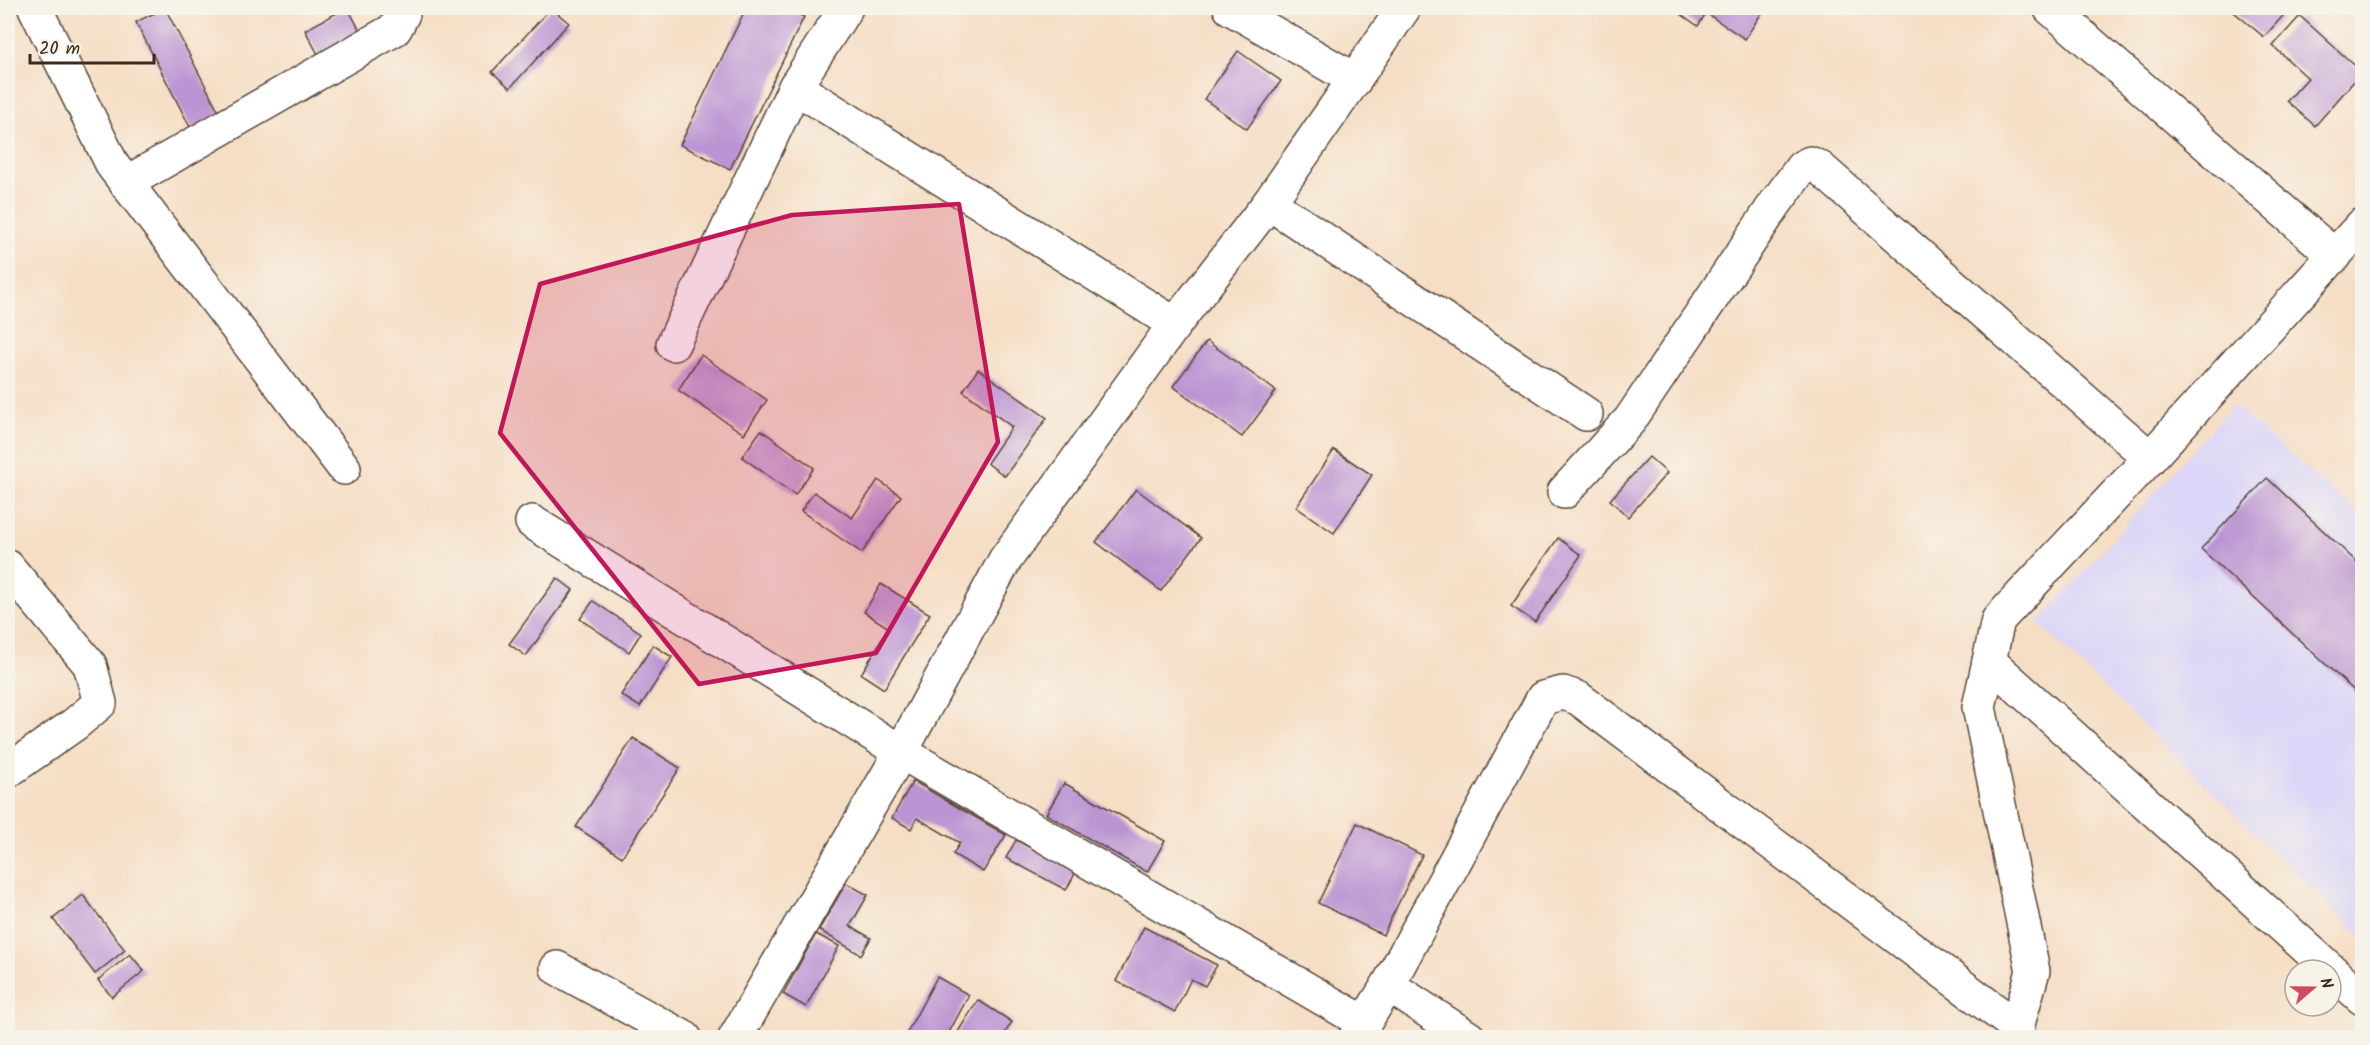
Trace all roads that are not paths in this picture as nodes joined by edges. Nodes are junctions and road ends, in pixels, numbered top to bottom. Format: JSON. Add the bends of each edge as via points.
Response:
{"nodes":[{"id":1,"x":35,"y":8,"type":"edge"},
{"id":2,"x":402,"y":8,"type":"edge"},
{"id":3,"x":846,"y":8,"type":"edge"},
{"id":4,"x":1230,"y":8,"type":"edge"},
{"id":5,"x":1404,"y":8,"type":"edge"},
{"id":6,"x":2050,"y":8,"type":"edge"},
{"id":7,"x":1354,"y":80,"type":"junction"},
{"id":8,"x":795,"y":87,"type":"junction"},
{"id":9,"x":126,"y":183,"type":"junction"},
{"id":10,"x":1269,"y":204,"type":"junction"},
{"id":11,"x":2362,"y":225,"type":"edge"},
{"id":12,"x":2335,"y":256,"type":"junction"},
{"id":13,"x":1175,"y":324,"type":"junction"},
{"id":14,"x":673,"y":344,"type":"dead end"},
{"id":15,"x":1586,"y":414,"type":"dead end"},
{"id":16,"x":2150,"y":458,"type":"junction"},
{"id":17,"x":344,"y":468,"type":"dead end"},
{"id":18,"x":1564,"y":492,"type":"dead end"},
{"id":19,"x":532,"y":522,"type":"dead end"},
{"id":20,"x":8,"y":567,"type":"edge"},
{"id":21,"x":1989,"y":661,"type":"junction"},
{"id":22,"x":901,"y":752,"type":"junction"},
{"id":23,"x":8,"y":771,"type":"edge"},
{"id":24,"x":557,"y":968,"type":"dead end"},
{"id":25,"x":1388,"y":985,"type":"junction"},
{"id":26,"x":2362,"y":998,"type":"edge"},
{"id":27,"x":1359,"y":1030,"type":"edge"},
{"id":28,"x":2016,"y":1033,"type":"edge"},
{"id":29,"x":685,"y":1038,"type":"edge"},
{"id":30,"x":735,"y":1038,"type":"edge"},
{"id":31,"x":1469,"y":1038,"type":"edge"}],
"edges":[{"from":1,"to":9,"type":"street","via":[[112,166]]},
{"from":2,"to":9,"type":"street","via":[[395,29]]},
{"from":3,"to":8,"type":"street"},
{"from":4,"to":7,"type":"street"},
{"from":5,"to":7,"type":"street"},
{"from":6,"to":12,"type":"street"},
{"from":7,"to":10,"type":"street"},
{"from":8,"to":13,"type":"street"},
{"from":8,"to":14,"type":"street"},
{"from":9,"to":17,"type":"street"},
{"from":10,"to":13,"type":"street"},
{"from":10,"to":15,"type":"street"},
{"from":11,"to":12,"type":"street"},
{"from":12,"to":16,"type":"street"},
{"from":13,"to":22,"type":"street","via":[[1005,561]]},
{"from":16,"to":18,"type":"street","via":[[1820,168],[1810,164],[1802,167],[1775,204],[1630,420]]},
{"from":16,"to":21,"type":"street","via":[[1998,620]]},
{"from":19,"to":22,"type":"street"},
{"from":20,"to":23,"type":"street","via":[[90,665],[100,703]]},
{"from":21,"to":26,"type":"street"},
{"from":21,"to":28,"type":"street","via":[[1979,707],[2033,971]]},
{"from":22,"to":27,"type":"street"},
{"from":22,"to":30,"type":"street"},
{"from":24,"to":29,"type":"street"},
{"from":25,"to":27,"type":"street"},
{"from":25,"to":28,"type":"street","via":[[1543,698],[1563,693],[1578,698]]},
{"from":25,"to":31,"type":"street"}]}
